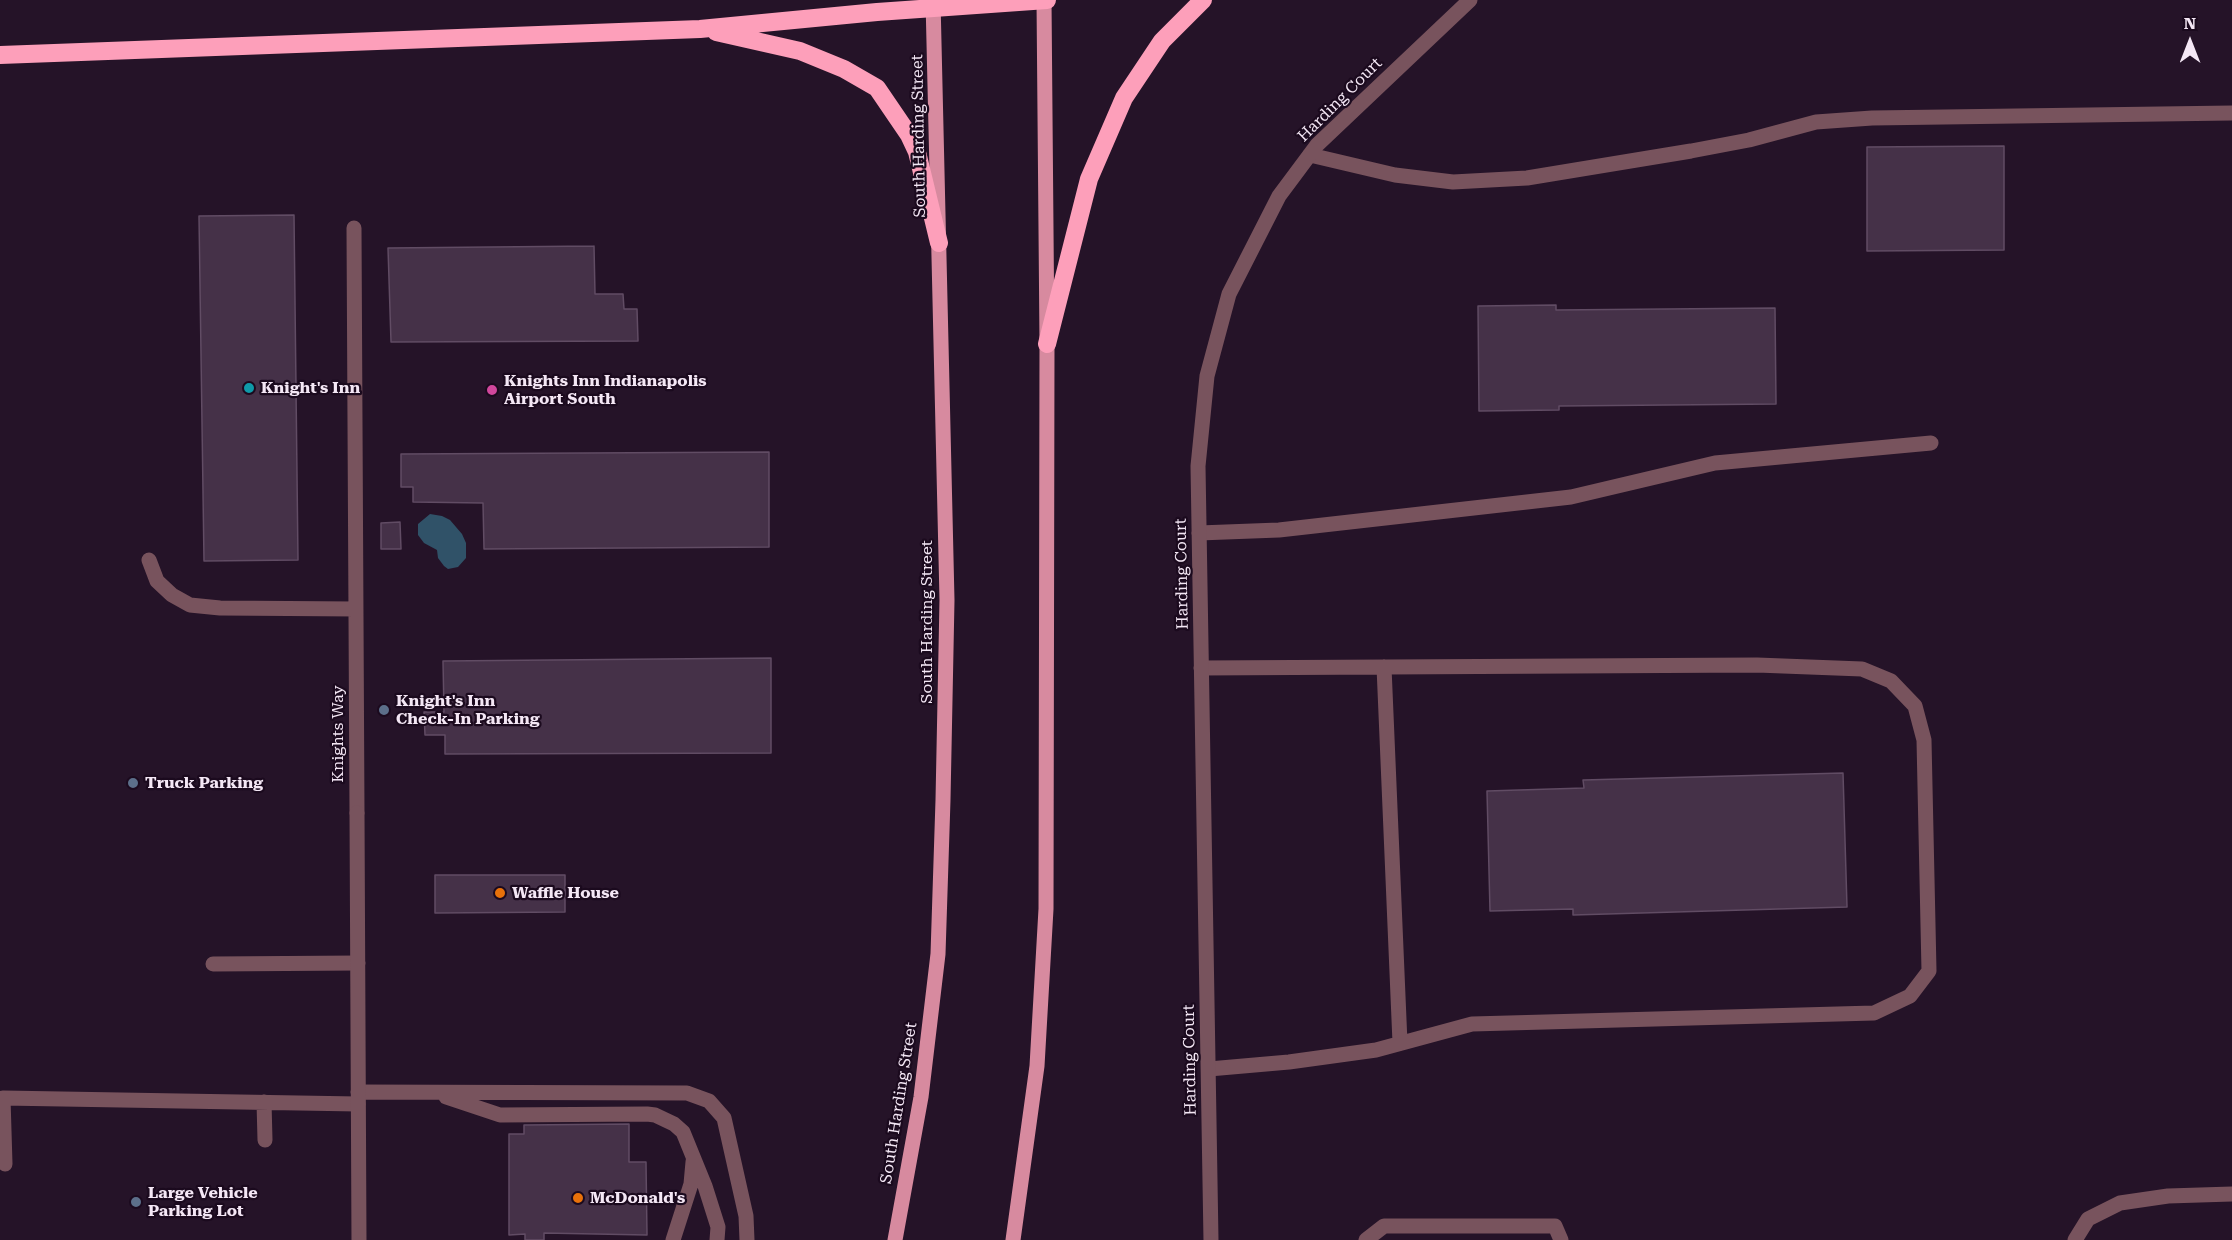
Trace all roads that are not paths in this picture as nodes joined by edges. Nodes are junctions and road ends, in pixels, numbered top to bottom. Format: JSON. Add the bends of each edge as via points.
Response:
{"nodes":[{"id":1,"x":1045,"y":0,"type":"edge"},
{"id":2,"x":1203,"y":0,"type":"edge"},
{"id":3,"x":1470,"y":0,"type":"edge"},
{"id":4,"x":934,"y":4,"type":"edge"},
{"id":5,"x":700,"y":28,"type":"junction"},
{"id":6,"x":0,"y":55,"type":"edge"},
{"id":7,"x":2232,"y":113,"type":"edge"},
{"id":8,"x":1310,"y":155,"type":"junction"},
{"id":9,"x":354,"y":228,"type":"dead end"},
{"id":10,"x":939,"y":243,"type":"junction"},
{"id":11,"x":1047,"y":344,"type":"junction"},
{"id":12,"x":1931,"y":443,"type":"dead end"},
{"id":13,"x":1199,"y":533,"type":"junction"},
{"id":14,"x":149,"y":560,"type":"dead end"},
{"id":15,"x":356,"y":609,"type":"junction"},
{"id":16,"x":1384,"y":667,"type":"junction"},
{"id":17,"x":1202,"y":668,"type":"junction"},
{"id":18,"x":358,"y":963,"type":"junction"},
{"id":19,"x":213,"y":964,"type":"dead end"},
{"id":20,"x":1400,"y":1043,"type":"junction"},
{"id":21,"x":1209,"y":1069,"type":"junction"},
{"id":22,"x":433,"y":1092,"type":"junction"},
{"id":23,"x":358,"y":1098,"type":"junction"},
{"id":24,"x":264,"y":1102,"type":"junction"},
{"id":25,"x":265,"y":1140,"type":"dead end"},
{"id":26,"x":692,"y":1155,"type":"junction"},
{"id":27,"x":5,"y":1164,"type":"dead end"},
{"id":28,"x":2232,"y":1194,"type":"edge"},
{"id":29,"x":359,"y":1240,"type":"edge"},
{"id":30,"x":673,"y":1240,"type":"edge"},
{"id":31,"x":717,"y":1240,"type":"edge"},
{"id":32,"x":747,"y":1240,"type":"edge"},
{"id":33,"x":895,"y":1240,"type":"edge"},
{"id":34,"x":1013,"y":1240,"type":"edge"},
{"id":35,"x":1211,"y":1240,"type":"edge"},
{"id":36,"x":1366,"y":1240,"type":"edge"},
{"id":37,"x":1562,"y":1240,"type":"edge"},
{"id":38,"x":2075,"y":1240,"type":"edge"}],
"edges":[{"from":1,"to":4,"type":"highway"},
{"from":1,"to":11,"type":"main road"},
{"from":2,"to":11,"type":"highway","via":[[1162,41],[1124,98],[1089,179]]},
{"from":3,"to":8,"type":"street","name":"Harding Court"},
{"from":4,"to":5,"type":"highway"},
{"from":4,"to":10,"type":"main road","name":"South Harding Street"},
{"from":5,"to":6,"type":"highway"},
{"from":5,"to":10,"type":"highway","via":[[800,51],[877,88],[917,152]]},
{"from":7,"to":8,"type":"street","via":[[1816,122],[1691,151],[1527,178],[1463,181],[1395,175]]},
{"from":8,"to":13,"type":"street","name":"Harding Court","via":[[1280,196],[1229,294],[1207,376],[1198,466]]},
{"from":9,"to":15,"type":"street","name":"Knights Way"},
{"from":10,"to":33,"type":"main road","name":"South Harding Street","via":[[947,600],[938,954],[921,1097]]},
{"from":11,"to":34,"type":"main road","via":[[1046,909],[1037,1066]]},
{"from":12,"to":13,"type":"street","via":[[1714,463],[1571,498],[1279,530]]},
{"from":13,"to":17,"type":"street","name":"Harding Court"},
{"from":14,"to":15,"type":"street","via":[[158,581],[190,605]]},
{"from":15,"to":18,"type":"street","name":"Knights Way"},
{"from":16,"to":17,"type":"street"},
{"from":16,"to":20,"type":"street"},
{"from":16,"to":20,"type":"street","via":[[1757,665],[1862,669],[1891,681],[1915,706],[1924,740],[1929,971],[1910,996],[1874,1013],[1472,1024]]},
{"from":17,"to":21,"type":"street","name":"Harding Court"},
{"from":18,"to":19,"type":"street"},
{"from":18,"to":23,"type":"street","name":"Knights Way"},
{"from":20,"to":21,"type":"street","via":[[1289,1062]]},
{"from":21,"to":35,"type":"street","name":"Harding Court"},
{"from":22,"to":23,"type":"street"},
{"from":22,"to":26,"type":"street","via":[[500,1115],[655,1115],[683,1132]]},
{"from":22,"to":32,"type":"street","via":[[687,1093],[709,1101],[724,1118],[746,1216]]},
{"from":23,"to":24,"type":"street"},
{"from":23,"to":29,"type":"street","name":"Knights Way"},
{"from":24,"to":25,"type":"street"},
{"from":24,"to":27,"type":"street","via":[[3,1098]]},
{"from":26,"to":30,"type":"street","via":[[691,1184]]},
{"from":26,"to":31,"type":"street","via":[[715,1214]]},
{"from":28,"to":38,"type":"street","via":[[2168,1196],[2120,1203],[2088,1219]]},
{"from":36,"to":37,"type":"street","via":[[1384,1226],[1555,1226]]}]}
